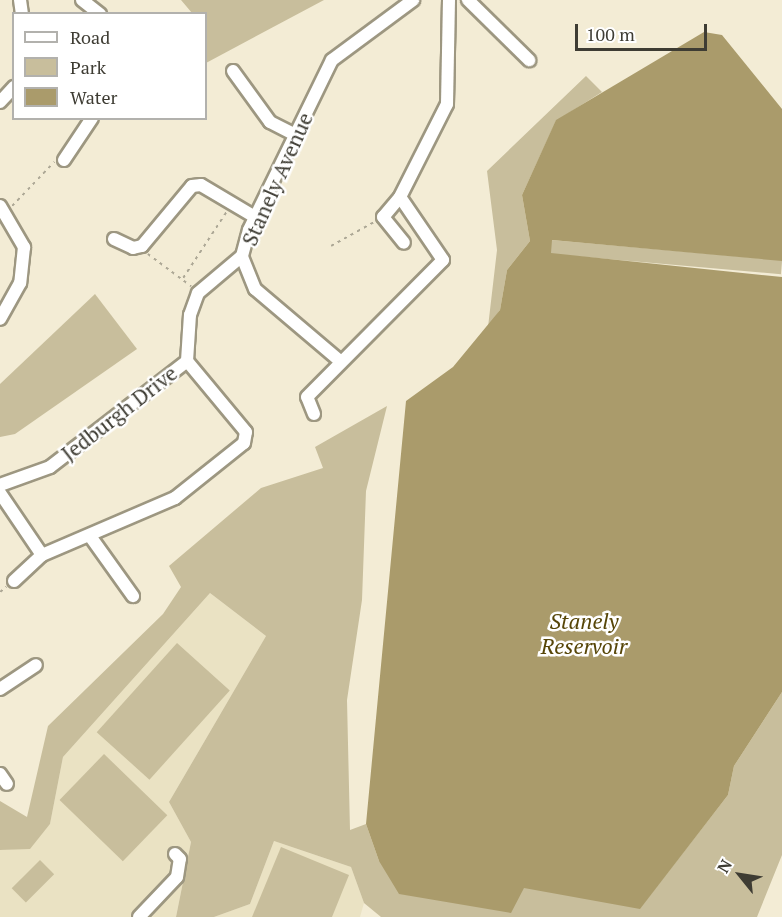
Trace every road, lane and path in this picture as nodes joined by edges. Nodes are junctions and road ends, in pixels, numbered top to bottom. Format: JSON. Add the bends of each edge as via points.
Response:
{"nodes":[{"id":1,"x":82,"y":0,"type":"edge"},
{"id":2,"x":413,"y":0,"type":"edge"},
{"id":3,"x":449,"y":0,"type":"edge"},
{"id":4,"x":468,"y":0,"type":"edge"},
{"id":5,"x":97,"y":12,"type":"edge"},
{"id":6,"x":529,"y":60,"type":"dead end"},
{"id":7,"x":233,"y":71,"type":"dead end"},
{"id":8,"x":91,"y":120,"type":"edge"},
{"id":9,"x":296,"y":135,"type":"junction"},
{"id":10,"x":64,"y":160,"type":"joint"},
{"id":11,"x":400,"y":197,"type":"junction"},
{"id":12,"x":232,"y":203,"type":"junction"},
{"id":13,"x":2,"y":213,"type":"edge"},
{"id":14,"x":255,"y":217,"type":"junction"},
{"id":15,"x":383,"y":217,"type":"junction"},
{"id":16,"x":114,"y":238,"type":"dead end"},
{"id":17,"x":404,"y":243,"type":"dead end"},
{"id":18,"x":142,"y":246,"type":"junction"},
{"id":19,"x":331,"y":246,"type":"dead end"},
{"id":20,"x":242,"y":256,"type":"junction"},
{"id":21,"x":183,"y":278,"type":"junction"},
{"id":22,"x":198,"y":293,"type":"junction"},
{"id":23,"x":0,"y":319,"type":"edge"},
{"id":24,"x":187,"y":361,"type":"junction"},
{"id":25,"x":340,"y":361,"type":"junction"},
{"id":26,"x":314,"y":414,"type":"dead end"},
{"id":27,"x":0,"y":485,"type":"edge"},
{"id":28,"x":0,"y":493,"type":"edge"},
{"id":29,"x":90,"y":536,"type":"junction"},
{"id":30,"x":42,"y":555,"type":"junction"},
{"id":31,"x":14,"y":581,"type":"dead end"},
{"id":32,"x":133,"y":596,"type":"dead end"},
{"id":33,"x":36,"y":665,"type":"dead end"},
{"id":34,"x":0,"y":689,"type":"edge"},
{"id":35,"x":175,"y":854,"type":"dead end"},
{"id":36,"x":139,"y":917,"type":"edge"}],
"edges":[{"from":1,"to":5,"type":"street"},
{"from":2,"to":9,"type":"street","name":"Stanely Avenue","via":[[332,60]]},
{"from":3,"to":11,"type":"street","via":[[447,104]]},
{"from":4,"to":6,"type":"street"},
{"from":7,"to":9,"type":"street","via":[[270,122]]},
{"from":8,"to":10,"type":"street"},
{"from":9,"to":14,"type":"street","name":"Stanely Avenue"},
{"from":10,"to":13,"type":"path","via":[[56,161]]},
{"from":11,"to":15,"type":"street"},
{"from":11,"to":25,"type":"street","via":[[443,260]]},
{"from":12,"to":14,"type":"street"},
{"from":12,"to":18,"type":"street","via":[[201,185],[184,189]]},
{"from":12,"to":21,"type":"path"},
{"from":13,"to":23,"type":"street","via":[[22,235],[23,267],[15,296]]},
{"from":14,"to":20,"type":"street","name":"Stanely Avenue"},
{"from":15,"to":17,"type":"street"},
{"from":15,"to":19,"type":"path"},
{"from":16,"to":18,"type":"street","via":[[133,248]]},
{"from":18,"to":21,"type":"path","via":[[151,260]]},
{"from":20,"to":22,"type":"street"},
{"from":20,"to":25,"type":"street","name":"Stanely Avenue","via":[[255,289]]},
{"from":21,"to":22,"type":"path"},
{"from":22,"to":24,"type":"street","name":"Jedburgh Drive","via":[[190,315]]},
{"from":24,"to":27,"type":"street","name":"Jedburgh Drive","via":[[50,467]]},
{"from":24,"to":29,"type":"street","via":[[246,432],[244,443],[175,498]]},
{"from":25,"to":26,"type":"street","via":[[305,401]]},
{"from":28,"to":30,"type":"street"},
{"from":29,"to":30,"type":"street"},
{"from":29,"to":32,"type":"street"},
{"from":30,"to":31,"type":"street"},
{"from":33,"to":34,"type":"street"},
{"from":35,"to":36,"type":"street","via":[[180,859],[177,877]]}]}
